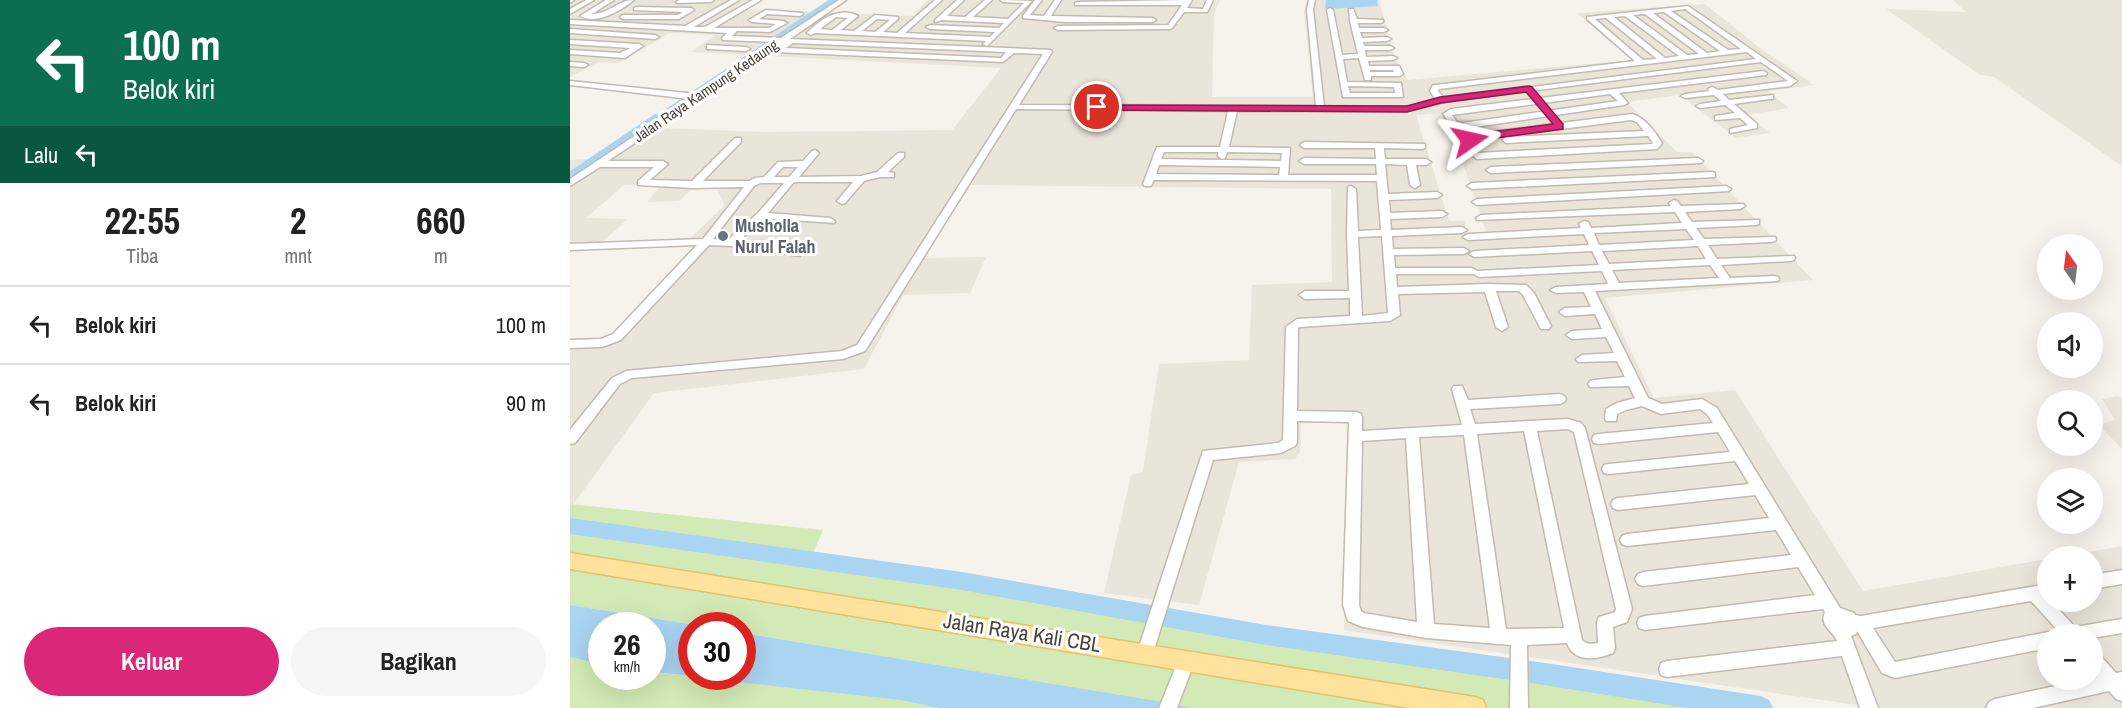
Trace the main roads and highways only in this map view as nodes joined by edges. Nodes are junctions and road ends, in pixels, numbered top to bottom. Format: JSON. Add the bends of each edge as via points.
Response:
{"nodes":[{"id":1,"x":570,"y":561,"type":"edge"},
{"id":2,"x":1475,"y":708,"type":"edge"}],
"edges":[{"from":1,"to":2,"type":"main road","name":"Jalan Raya Kali CBL"}]}
